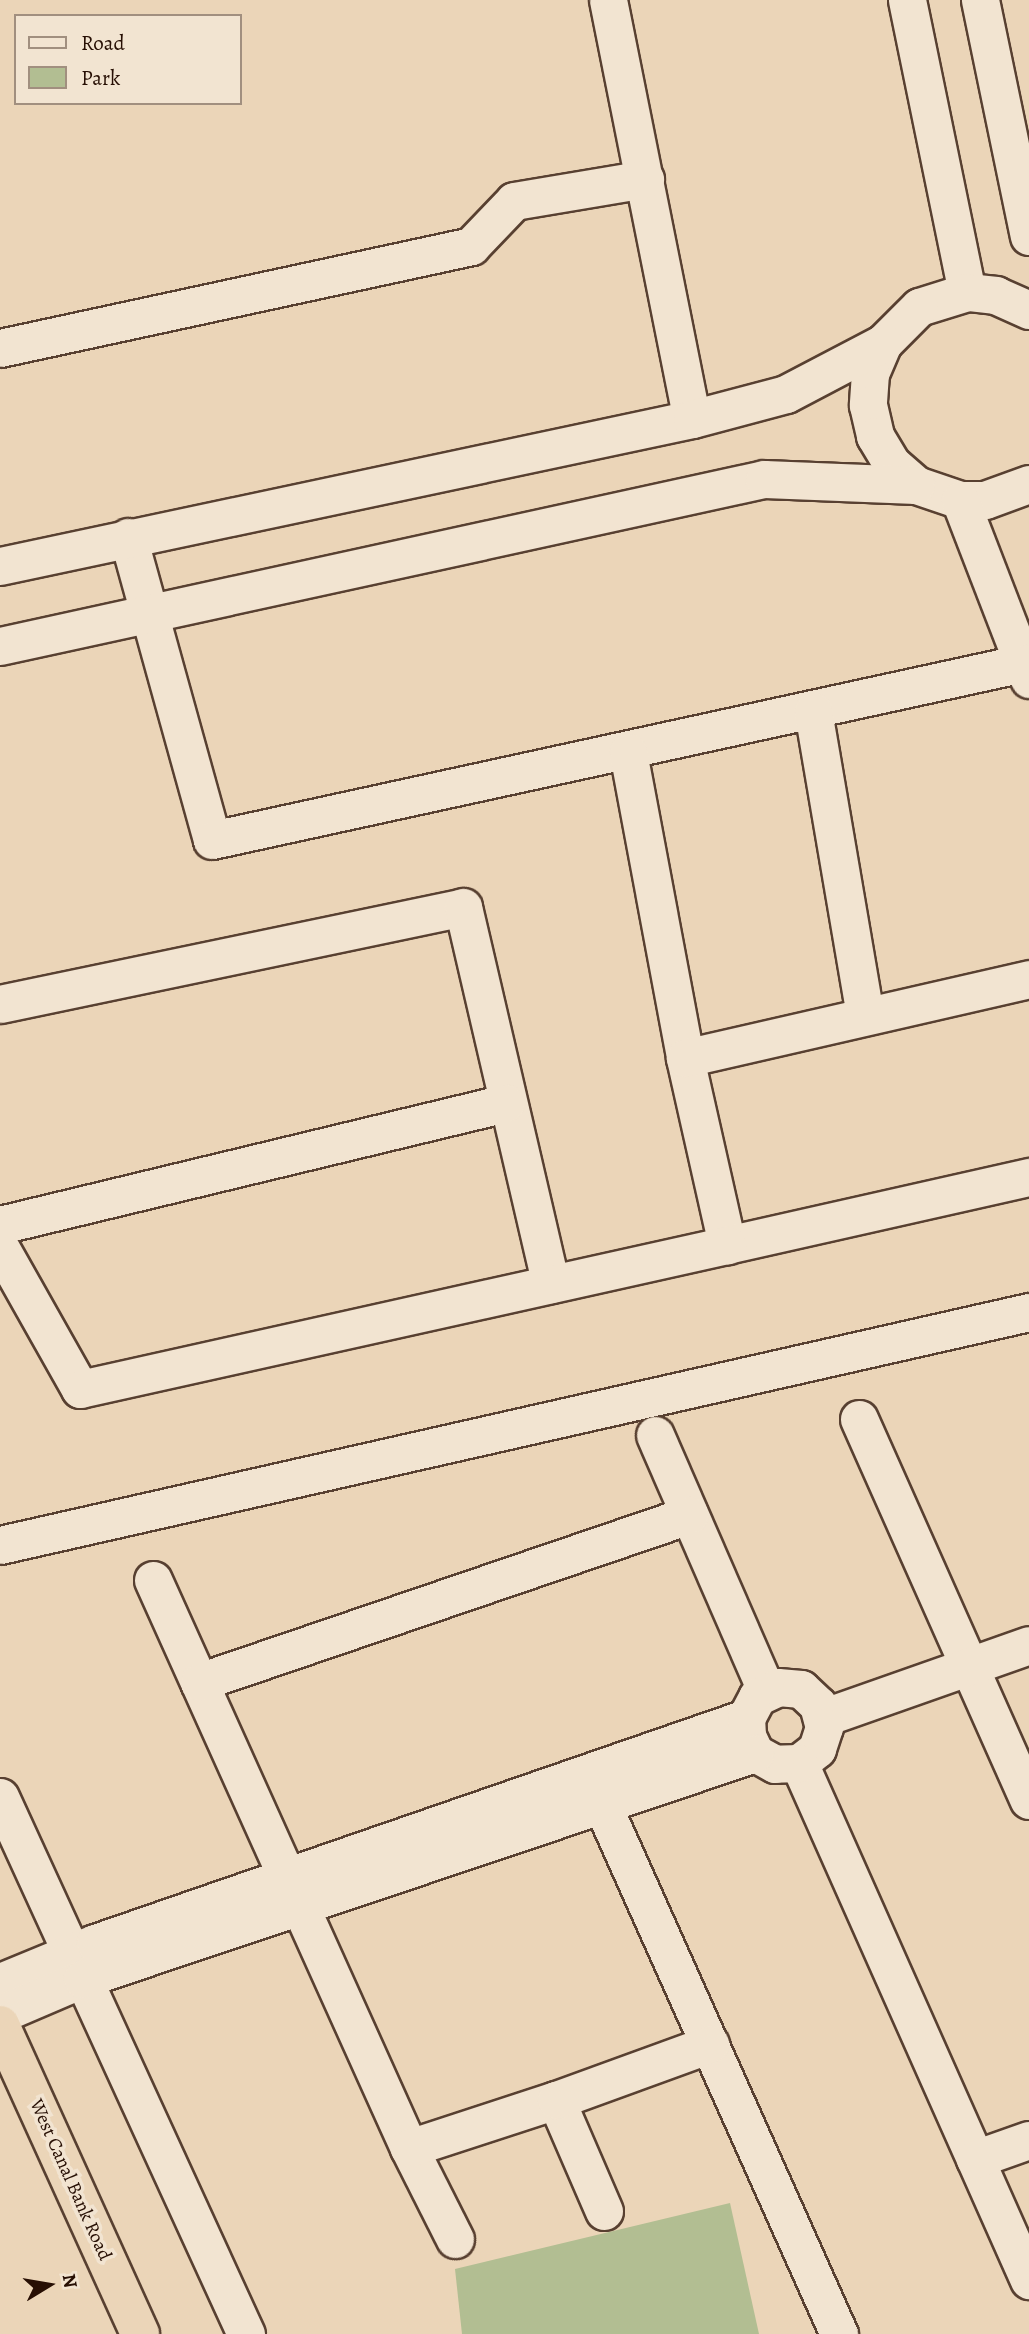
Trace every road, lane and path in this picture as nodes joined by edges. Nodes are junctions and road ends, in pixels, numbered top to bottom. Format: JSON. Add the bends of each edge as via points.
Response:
{"nodes":[{"id":1,"x":608,"y":0,"type":"edge"},
{"id":2,"x":907,"y":0,"type":"edge"},
{"id":3,"x":980,"y":0,"type":"edge"},
{"id":4,"x":645,"y":179,"type":"junction"},
{"id":5,"x":1029,"y":236,"type":"edge"},
{"id":6,"x":967,"y":292,"type":"junction"},
{"id":7,"x":1029,"y":310,"type":"edge"},
{"id":8,"x":883,"y":343,"type":"junction"},
{"id":9,"x":0,"y":348,"type":"edge"},
{"id":10,"x":692,"y":419,"type":"junction"},
{"id":11,"x":1029,"y":484,"type":"edge"},
{"id":12,"x":916,"y":485,"type":"junction"},
{"id":13,"x":960,"y":500,"type":"junction"},
{"id":14,"x":128,"y":537,"type":"junction"},
{"id":15,"x":0,"y":566,"type":"edge"},
{"id":16,"x":148,"y":614,"type":"junction"},
{"id":17,"x":0,"y":646,"type":"edge"},
{"id":18,"x":1026,"y":671,"type":"edge"},
{"id":19,"x":813,"y":711,"type":"junction"},
{"id":20,"x":628,"y":752,"type":"junction"},
{"id":21,"x":1029,"y":979,"type":"edge"},
{"id":22,"x":0,"y":1004,"type":"edge"},
{"id":23,"x":865,"y":1014,"type":"junction"},
{"id":24,"x":685,"y":1058,"type":"junction"},
{"id":25,"x":506,"y":1103,"type":"junction"},
{"id":26,"x":1029,"y":1177,"type":"edge"},
{"id":27,"x":0,"y":1224,"type":"edge"},
{"id":28,"x":727,"y":1245,"type":"junction"},
{"id":29,"x":0,"y":1247,"type":"edge"},
{"id":30,"x":551,"y":1284,"type":"junction"},
{"id":31,"x":1029,"y":1312,"type":"edge"},
{"id":32,"x":859,"y":1419,"type":"dead end"},
{"id":33,"x":655,"y":1435,"type":"dead end"},
{"id":34,"x":689,"y":1515,"type":"junction"},
{"id":35,"x":0,"y":1545,"type":"edge"},
{"id":36,"x":153,"y":1580,"type":"dead end"},
{"id":37,"x":1029,"y":1645,"type":"edge"},
{"id":38,"x":969,"y":1666,"type":"junction"},
{"id":39,"x":198,"y":1682,"type":"junction"},
{"id":40,"x":756,"y":1705,"type":"junction"},
{"id":41,"x":822,"y":1718,"type":"junction"},
{"id":42,"x":755,"y":1752,"type":"junction"},
{"id":43,"x":799,"y":1763,"type":"junction"},
{"id":44,"x":595,"y":1789,"type":"junction"},
{"id":45,"x":0,"y":1797,"type":"edge"},
{"id":46,"x":1029,"y":1800,"type":"edge"},
{"id":47,"x":294,"y":1894,"type":"junction"},
{"id":48,"x":65,"y":1970,"type":"junction"},
{"id":49,"x":4,"y":2002,"type":"edge"},
{"id":50,"x":710,"y":2044,"type":"junction"},
{"id":51,"x":556,"y":2100,"type":"junction"},
{"id":52,"x":1029,"y":2140,"type":"edge"},
{"id":53,"x":409,"y":2148,"type":"junction"},
{"id":54,"x":975,"y":2159,"type":"junction"},
{"id":55,"x":604,"y":2211,"type":"dead end"},
{"id":56,"x":454,"y":2239,"type":"dead end"},
{"id":57,"x":1029,"y":2280,"type":"edge"},
{"id":58,"x":140,"y":2334,"type":"edge"},
{"id":59,"x":246,"y":2334,"type":"edge"},
{"id":60,"x":839,"y":2334,"type":"edge"}],
"edges":[{"from":1,"to":4,"type":"street"},
{"from":2,"to":6,"type":"street"},
{"from":3,"to":5,"type":"street"},
{"from":4,"to":9,"type":"street","via":[[514,201],[471,246]]},
{"from":4,"to":10,"type":"street"},
{"from":6,"to":7,"type":"street","via":[[996,295]]},
{"from":6,"to":8,"type":"street","via":[[919,307]]},
{"from":8,"to":10,"type":"street","via":[[786,394]]},
{"from":8,"to":12,"type":"street","via":[[870,373],[868,405],[876,436],[892,464]]},
{"from":10,"to":14,"type":"street"},
{"from":11,"to":13,"type":"street","via":[[985,500]]},
{"from":12,"to":13,"type":"street"},
{"from":12,"to":16,"type":"street","via":[[764,480]]},
{"from":13,"to":18,"type":"street"},
{"from":14,"to":15,"type":"street"},
{"from":14,"to":16,"type":"street"},
{"from":16,"to":17,"type":"street"},
{"from":16,"to":20,"type":"street","via":[[212,840]]},
{"from":18,"to":19,"type":"street"},
{"from":19,"to":20,"type":"street"},
{"from":19,"to":23,"type":"street"},
{"from":20,"to":24,"type":"street"},
{"from":21,"to":23,"type":"street"},
{"from":22,"to":25,"type":"street","via":[[463,906]]},
{"from":23,"to":24,"type":"street"},
{"from":24,"to":28,"type":"street"},
{"from":25,"to":27,"type":"street"},
{"from":25,"to":30,"type":"street"},
{"from":26,"to":28,"type":"street"},
{"from":28,"to":30,"type":"street"},
{"from":29,"to":30,"type":"street","via":[[80,1389]]},
{"from":31,"to":35,"type":"street"},
{"from":32,"to":38,"type":"street"},
{"from":33,"to":34,"type":"street"},
{"from":34,"to":39,"type":"street"},
{"from":34,"to":40,"type":"street"},
{"from":36,"to":39,"type":"street"},
{"from":37,"to":38,"type":"street"},
{"from":38,"to":41,"type":"street"},
{"from":38,"to":46,"type":"street"},
{"from":39,"to":47,"type":"street"},
{"from":40,"to":41,"type":"street","via":[[778,1686],[801,1689],[818,1704]]},
{"from":40,"to":42,"type":"street","via":[[747,1736]]},
{"from":40,"to":44,"type":"street"},
{"from":41,"to":43,"type":"street","via":[[817,1749]]},
{"from":42,"to":43,"type":"street","via":[[775,1764]]},
{"from":42,"to":44,"type":"street"},
{"from":43,"to":54,"type":"street"},
{"from":44,"to":47,"type":"street"},
{"from":44,"to":50,"type":"street"},
{"from":45,"to":48,"type":"street"},
{"from":47,"to":48,"type":"street"},
{"from":47,"to":53,"type":"street"},
{"from":48,"to":49,"type":"street"},
{"from":48,"to":59,"type":"street"},
{"from":49,"to":58,"type":"highway","name":"West Canal Bank Road"},
{"from":50,"to":51,"type":"street"},
{"from":50,"to":60,"type":"street"},
{"from":51,"to":53,"type":"street"},
{"from":51,"to":55,"type":"street"},
{"from":52,"to":54,"type":"street"},
{"from":53,"to":56,"type":"street"},
{"from":54,"to":57,"type":"street"}]}
